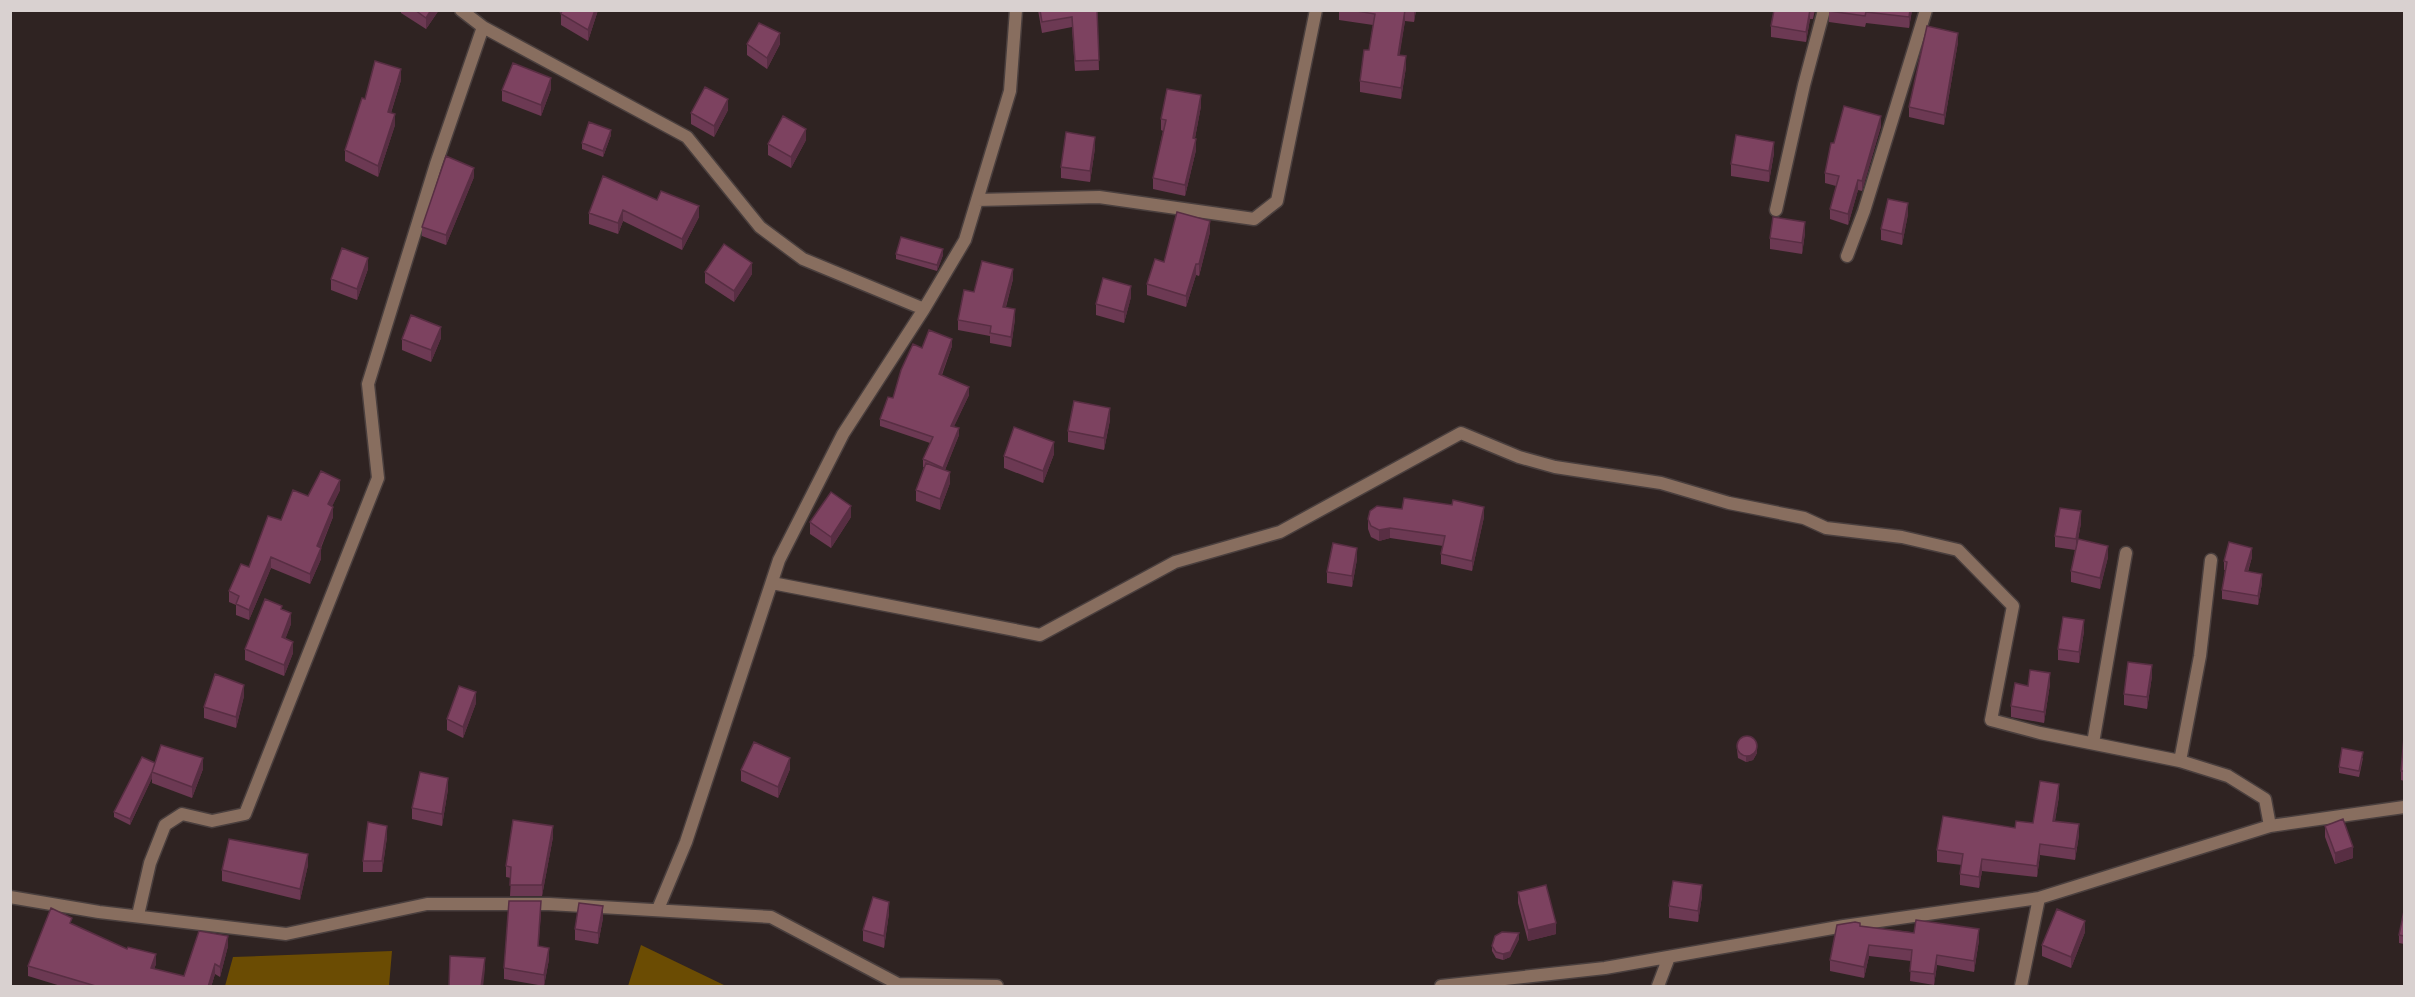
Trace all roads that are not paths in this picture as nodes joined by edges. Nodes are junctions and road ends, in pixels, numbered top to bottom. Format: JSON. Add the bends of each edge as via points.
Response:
{"nodes":[{"id":1,"x":461,"y":10,"type":"edge"},
{"id":2,"x":1016,"y":10,"type":"edge"},
{"id":3,"x":1316,"y":10,"type":"edge"},
{"id":4,"x":1824,"y":10,"type":"edge"},
{"id":5,"x":1926,"y":10,"type":"edge"},
{"id":6,"x":483,"y":27,"type":"junction"},
{"id":7,"x":977,"y":200,"type":"junction"},
{"id":8,"x":1776,"y":210,"type":"dead end"},
{"id":9,"x":1847,"y":256,"type":"dead end"},
{"id":10,"x":924,"y":309,"type":"junction"},
{"id":11,"x":2126,"y":553,"type":"dead end"},
{"id":12,"x":2211,"y":560,"type":"dead end"},
{"id":13,"x":772,"y":583,"type":"junction"},
{"id":14,"x":2093,"y":743,"type":"junction"},
{"id":15,"x":2180,"y":761,"type":"junction"},
{"id":16,"x":2404,"y":807,"type":"edge"},
{"id":17,"x":2270,"y":826,"type":"junction"},
{"id":18,"x":10,"y":897,"type":"edge"},
{"id":19,"x":2039,"y":898,"type":"junction"},
{"id":20,"x":658,"y":909,"type":"junction"},
{"id":21,"x":138,"y":915,"type":"junction"},
{"id":22,"x":1669,"y":957,"type":"junction"},
{"id":23,"x":997,"y":987,"type":"edge"},
{"id":24,"x":1441,"y":987,"type":"edge"},
{"id":25,"x":1658,"y":987,"type":"edge"},
{"id":26,"x":2020,"y":987,"type":"edge"}],
"edges":[{"from":1,"to":6,"type":"street"},
{"from":2,"to":7,"type":"street","via":[[1010,91]]},
{"from":3,"to":7,"type":"street","via":[[1277,201],[1254,219],[1099,197]]},
{"from":4,"to":8,"type":"street"},
{"from":5,"to":9,"type":"street"},
{"from":6,"to":10,"type":"street","via":[[687,137],[760,227],[803,259]]},
{"from":6,"to":21,"type":"street","via":[[368,384],[378,478],[305,668],[245,814],[212,821],[182,814],[165,825],[150,862]]},
{"from":7,"to":10,"type":"street","via":[[965,240]]},
{"from":10,"to":13,"type":"street","via":[[843,434],[779,560]]},
{"from":11,"to":14,"type":"street"},
{"from":12,"to":15,"type":"street","via":[[2200,656]]},
{"from":13,"to":14,"type":"street","via":[[1040,635],[1175,562],[1280,532],[1461,433],[1555,467],[1661,483],[1729,503],[1804,518],[1826,528],[1902,537],[1958,550],[2013,606],[1991,720]]},
{"from":13,"to":20,"type":"street","via":[[686,842]]},
{"from":14,"to":15,"type":"street"},
{"from":15,"to":17,"type":"street","via":[[2228,776],[2265,799]]},
{"from":16,"to":17,"type":"street"},
{"from":17,"to":19,"type":"street"},
{"from":18,"to":21,"type":"street"},
{"from":19,"to":22,"type":"street","via":[[1844,926]]},
{"from":19,"to":26,"type":"street"},
{"from":20,"to":21,"type":"street","via":[[427,904],[286,934]]},
{"from":20,"to":23,"type":"street","via":[[771,917],[898,984]]},
{"from":22,"to":24,"type":"street"},
{"from":22,"to":25,"type":"street"}]}
